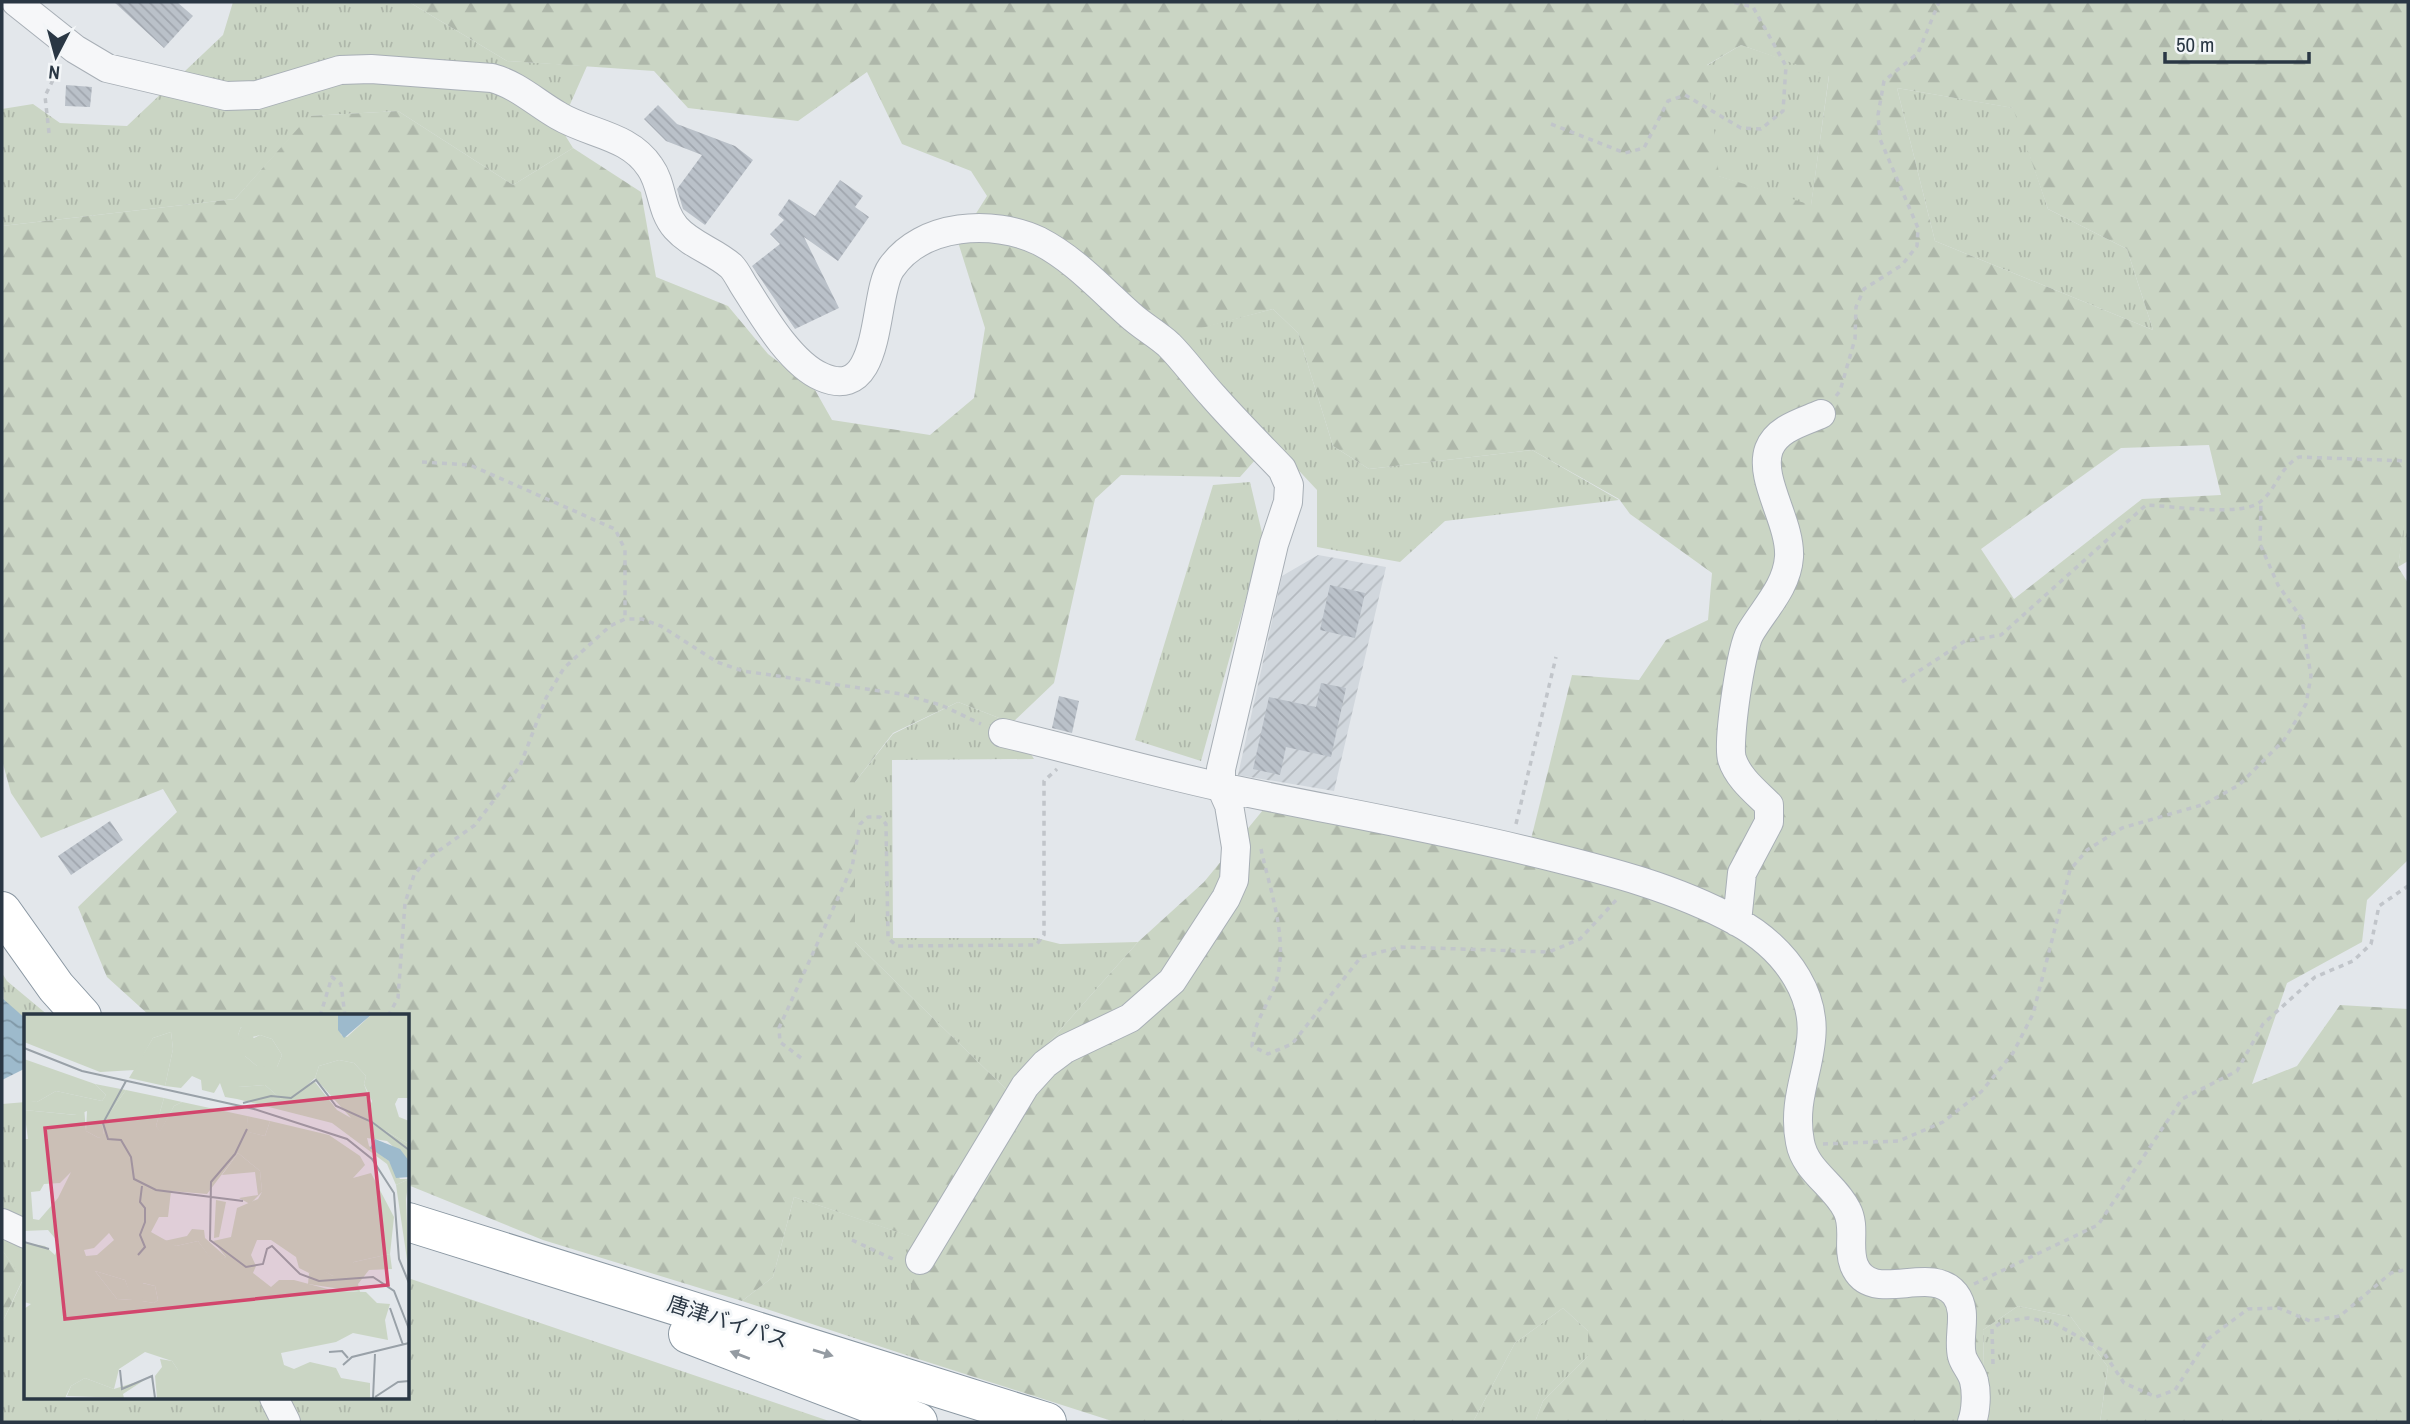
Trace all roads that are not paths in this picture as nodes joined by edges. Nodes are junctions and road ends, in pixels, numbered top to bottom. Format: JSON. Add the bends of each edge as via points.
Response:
{"nodes":[{"id":1,"x":16,"y":2,"type":"edge"},
{"id":2,"x":1821,"y":414,"type":"road end"},
{"id":3,"x":1003,"y":733,"type":"road end"},
{"id":4,"x":1221,"y":787,"type":"junction"},
{"id":5,"x":2,"y":911,"type":"edge"},
{"id":6,"x":1737,"y":922,"type":"junction"},
{"id":7,"x":80,"y":1014,"type":"edge"},
{"id":8,"x":2,"y":1223,"type":"edge"},
{"id":9,"x":410,"y":1223,"type":"edge"},
{"id":10,"x":410,"y":1223,"type":"edge"},
{"id":11,"x":24,"y":1233,"type":"edge"},
{"id":12,"x":920,"y":1260,"type":"road end"},
{"id":13,"x":275,"y":1400,"type":"edge"},
{"id":14,"x":286,"y":1422,"type":"edge"},
{"id":15,"x":918,"y":1422,"type":"edge"},
{"id":16,"x":1047,"y":1422,"type":"edge"},
{"id":17,"x":1972,"y":1422,"type":"edge"}],
"edges":[{"from":1,"to":4,"type":"street","via":[[107,68],[226,96],[257,95],[340,70],[492,78],[509,83],[562,118],[638,151],[652,169],[674,227],[731,266],[773,331],[823,378],[841,380],[855,375],[868,362],[882,288],[891,268],[909,249],[948,231],[975,227],[1037,240],[1072,261],[1169,345],[1282,469],[1289,485],[1221,769]]},
{"from":2,"to":6,"type":"street","via":[[1779,433],[1769,447],[1765,466],[1787,530],[1789,559],[1779,589],[1741,654],[1731,758],[1740,775],[1769,805],[1769,822],[1742,873]]},
{"from":3,"to":4,"type":"street"},
{"from":4,"to":6,"type":"street","via":[[1511,847],[1635,879]]},
{"from":4,"to":12,"type":"street","via":[[1229,804],[1236,847],[1234,880],[1226,898],[1172,981],[1130,1018],[1065,1049],[1025,1086]]},
{"from":5,"to":7,"type":"highway"},
{"from":6,"to":17,"type":"street","via":[[1769,943],[1796,976],[1810,1005],[1812,1051],[1802,1086],[1800,1144],[1809,1165],[1845,1205],[1852,1220],[1853,1263],[1873,1284],[1943,1285],[1954,1294],[1963,1324],[1961,1355],[1974,1380]]},
{"from":8,"to":11,"type":"street"},
{"from":15,"to":9,"type":"highway","name":"唐津バイパス","one_way":true},
{"from":10,"to":16,"type":"highway","name":"唐津バイパス","one_way":true},
{"from":13,"to":14,"type":"street"}]}
